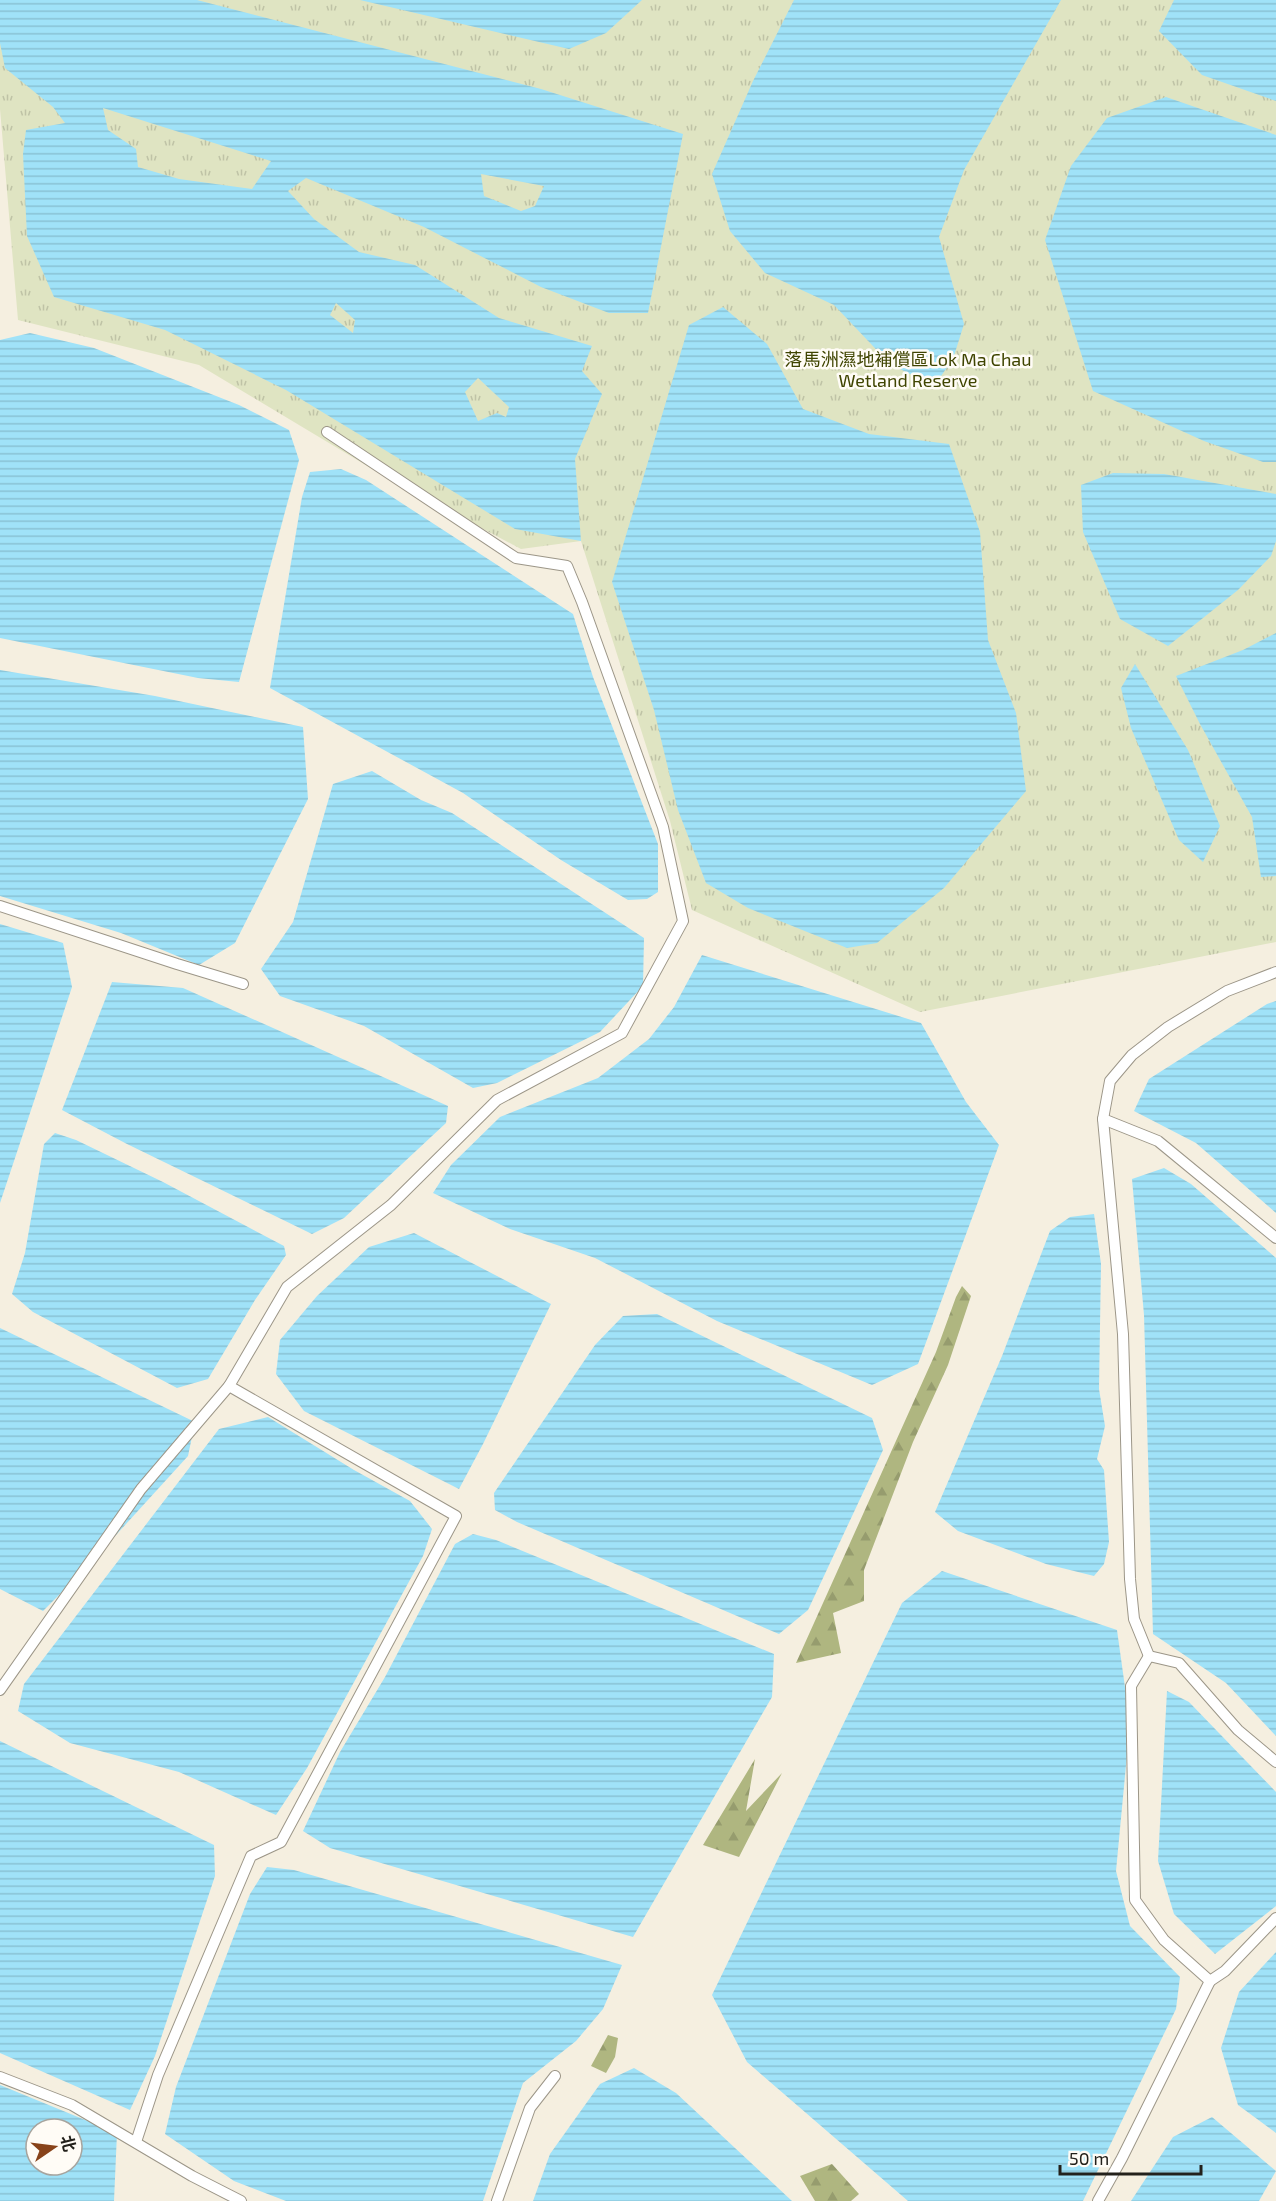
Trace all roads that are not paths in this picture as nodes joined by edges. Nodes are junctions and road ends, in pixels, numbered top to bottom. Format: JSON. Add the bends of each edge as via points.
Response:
{"nodes":[{"id":1,"x":327,"y":432,"type":"dead end"},
{"id":2,"x":0,"y":906,"type":"edge"},
{"id":3,"x":1276,"y":972,"type":"edge"},
{"id":4,"x":243,"y":984,"type":"dead end"},
{"id":5,"x":1102,"y":1119,"type":"junction"},
{"id":6,"x":1276,"y":1238,"type":"edge"},
{"id":7,"x":230,"y":1386,"type":"junction"},
{"id":8,"x":1149,"y":1656,"type":"junction"},
{"id":9,"x":0,"y":1690,"type":"edge"},
{"id":10,"x":1276,"y":1762,"type":"edge"},
{"id":11,"x":1276,"y":1918,"type":"edge"},
{"id":12,"x":1210,"y":1981,"type":"junction"},
{"id":13,"x":555,"y":2076,"type":"dead end"},
{"id":14,"x":0,"y":2077,"type":"edge"},
{"id":15,"x":135,"y":2142,"type":"junction"},
{"id":16,"x":241,"y":2201,"type":"edge"},
{"id":17,"x":497,"y":2201,"type":"edge"},
{"id":18,"x":1098,"y":2201,"type":"edge"}],
"edges":[{"from":1,"to":7,"type":"lane","via":[[516,558],[567,566],[663,827],[683,921],[622,1033],[497,1100],[391,1205],[286,1287]]},
{"from":2,"to":4,"type":"lane"},
{"from":3,"to":5,"type":"lane","via":[[1227,992],[1168,1027],[1132,1055],[1110,1081]]},
{"from":5,"to":6,"type":"lane","via":[[1158,1141]]},
{"from":5,"to":8,"type":"lane","via":[[1123,1334],[1130,1579],[1134,1619]]},
{"from":7,"to":9,"type":"lane","via":[[141,1489]]},
{"from":7,"to":15,"type":"lane","via":[[456,1516],[281,1842],[251,1856],[158,2075]]},
{"from":8,"to":10,"type":"lane","via":[[1179,1663],[1238,1730]]},
{"from":8,"to":12,"type":"lane","via":[[1131,1686],[1135,1900],[1164,1940]]},
{"from":11,"to":12,"type":"lane","via":[[1225,1971]]},
{"from":12,"to":18,"type":"lane"},
{"from":13,"to":17,"type":"lane","via":[[530,2108]]},
{"from":14,"to":15,"type":"lane","via":[[72,2105]]},
{"from":15,"to":16,"type":"lane"}]}
